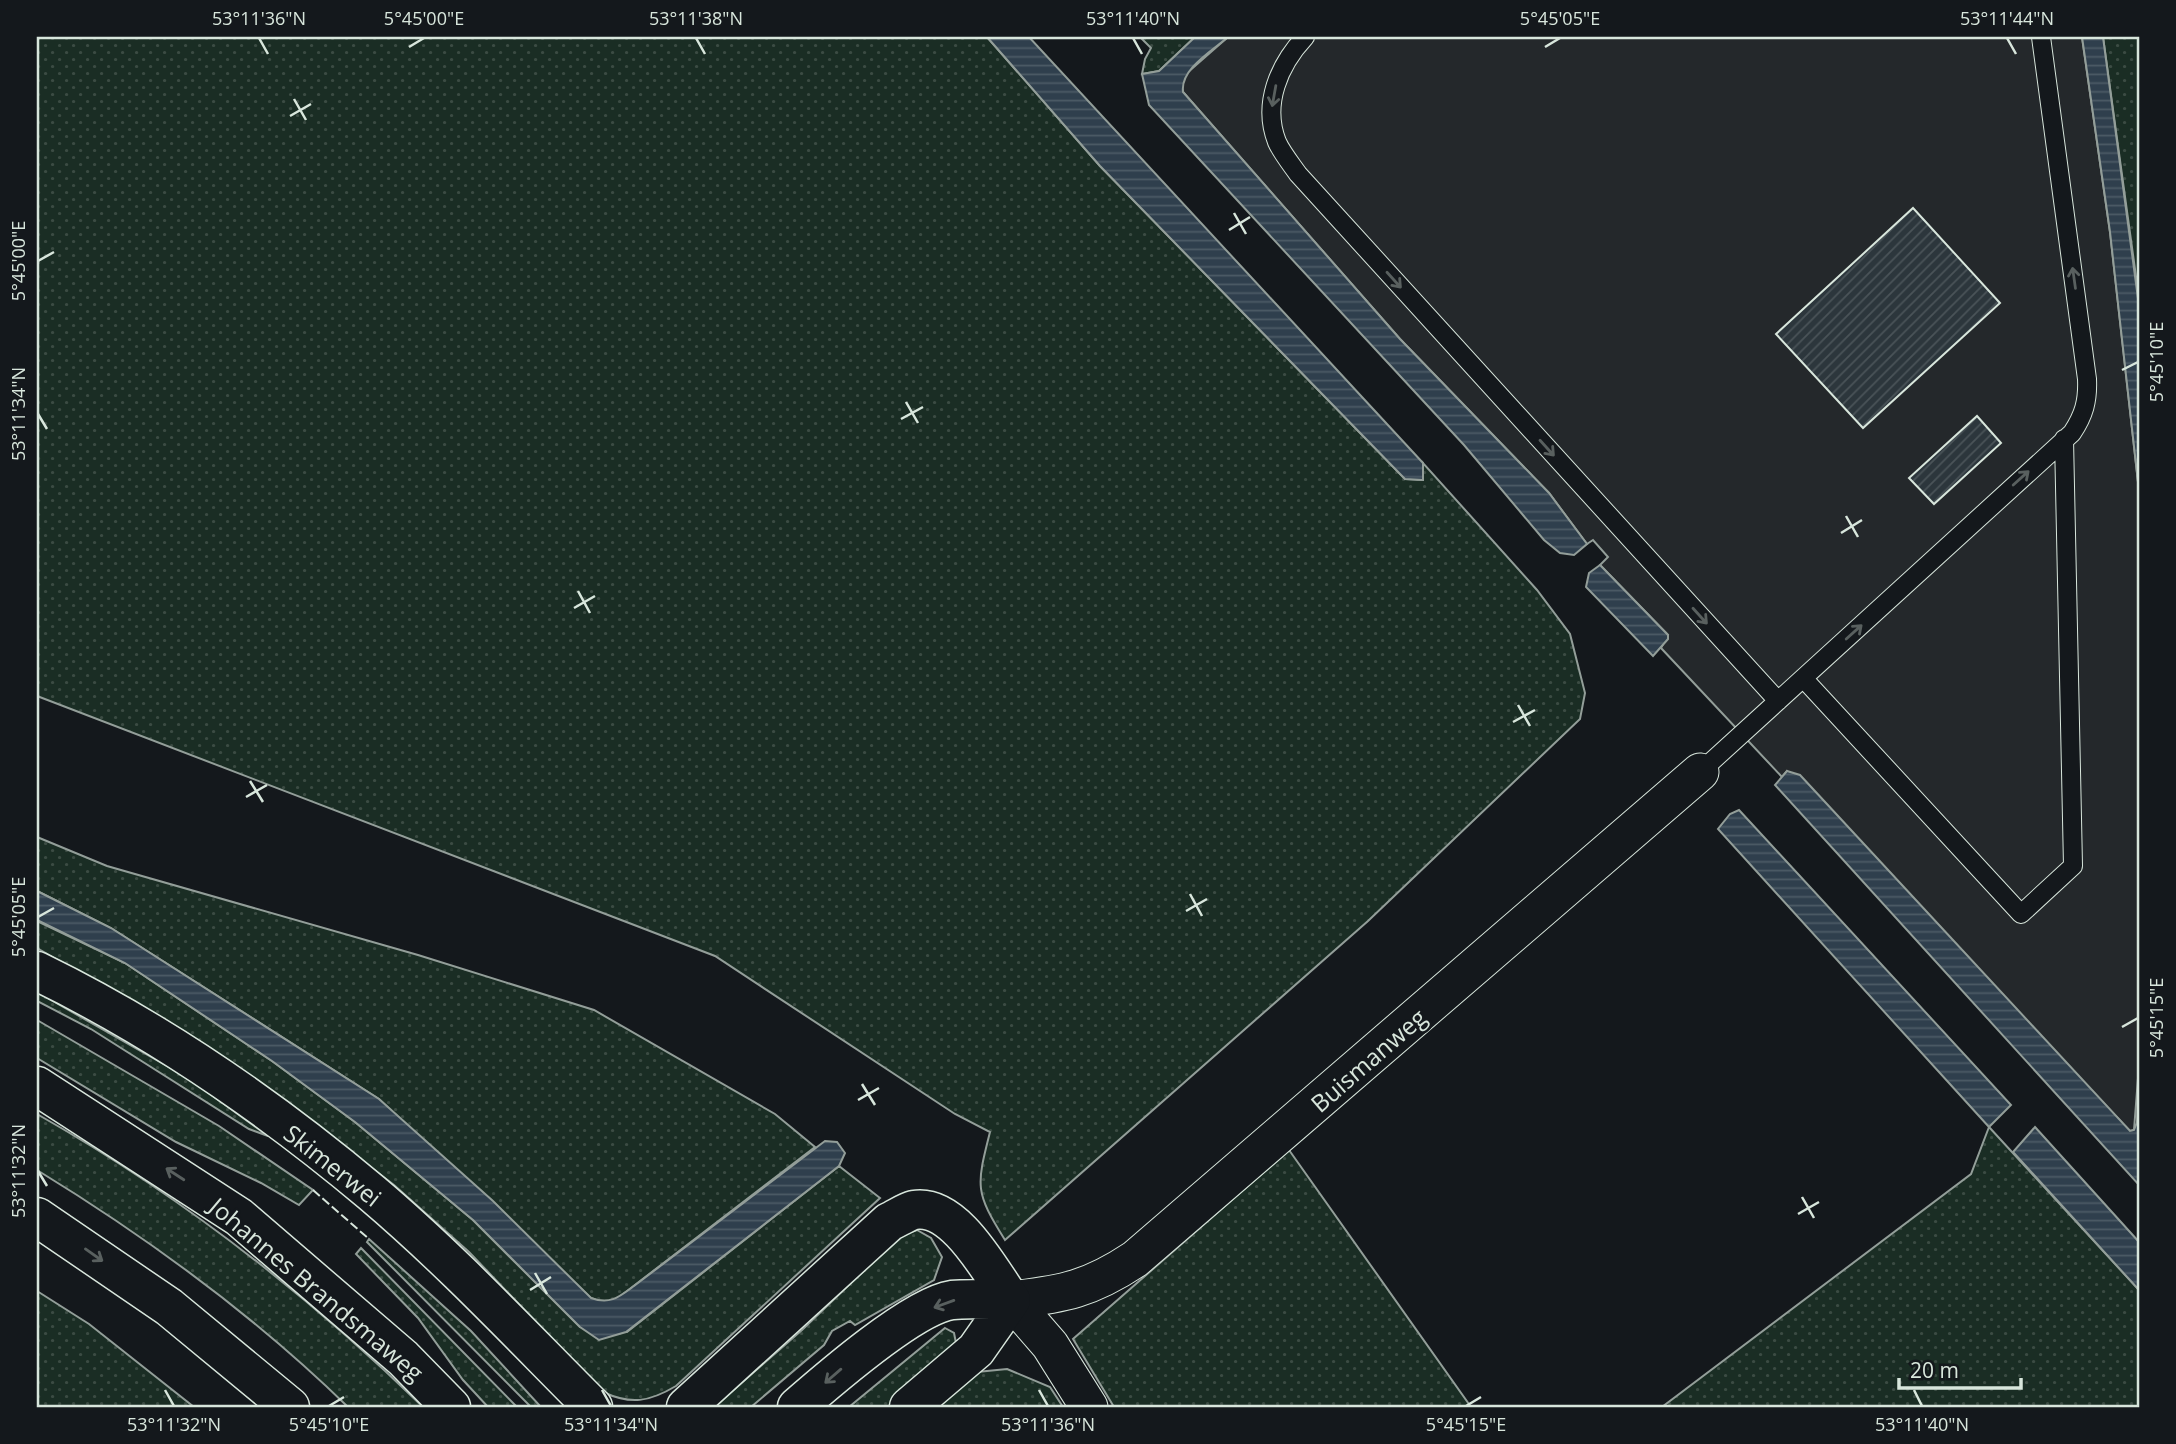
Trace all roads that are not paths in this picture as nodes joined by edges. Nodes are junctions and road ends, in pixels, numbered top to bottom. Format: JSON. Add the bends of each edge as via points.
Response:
{"nodes":[{"id":1,"x":1304,"y":37,"type":"edge"},
{"id":2,"x":2042,"y":37,"type":"edge"},
{"id":3,"x":2064,"y":439,"type":"junction"},
{"id":4,"x":1803,"y":678,"type":"junction"},
{"id":5,"x":1778,"y":701,"type":"junction"},
{"id":6,"x":1700,"y":772,"type":"joint"},
{"id":7,"x":37,"y":971,"type":"edge"},
{"id":8,"x":37,"y":1086,"type":"edge"},
{"id":9,"x":37,"y":1217,"type":"edge"},
{"id":10,"x":1011,"y":1300,"type":"junction"},
{"id":11,"x":290,"y":1407,"type":"edge"},
{"id":12,"x":451,"y":1407,"type":"edge"},
{"id":13,"x":593,"y":1407,"type":"edge"},
{"id":14,"x":686,"y":1407,"type":"edge"},
{"id":15,"x":797,"y":1407,"type":"edge"},
{"id":16,"x":909,"y":1407,"type":"edge"},
{"id":17,"x":1089,"y":1407,"type":"edge"}],
"edges":[{"from":1,"to":5,"type":"lane","one_way":true,"via":[[1282,66],[1272,113],[1277,142],[1298,174]]},
{"from":3,"to":2,"type":"lane","one_way":true,"via":[[2082,418],[2088,400],[2087,379]]},
{"from":4,"to":3,"type":"lane","one_way":true},
{"from":3,"to":4,"type":"lane","via":[[2073,866],[2021,914]]},
{"from":4,"to":5,"type":"lane"},
{"from":5,"to":6,"type":"lane"},
{"from":6,"to":10,"type":"street","name":"Buismanweg","via":[[1135,1259],[1111,1275],[1066,1293]]},
{"from":7,"to":13,"type":"street","name":"Skimerwei","via":[[205,1070],[372,1194],[484,1297]]},
{"from":12,"to":8,"type":"street","name":"Johannes Brandsmaweg","one_way":true,"via":[[403,1358],[239,1217]]},
{"from":9,"to":11,"type":"street","one_way":true,"via":[[169,1307]]},
{"from":10,"to":14,"type":"street","via":[[953,1221],[936,1211],[913,1210],[889,1223]]},
{"from":10,"to":15,"type":"street","name":"Buismanweg","one_way":true,"via":[[949,1300],[911,1319]]},
{"from":10,"to":16,"type":"street","via":[[976,1350]]},
{"from":10,"to":17,"type":"street","via":[[1050,1345]]}]}
